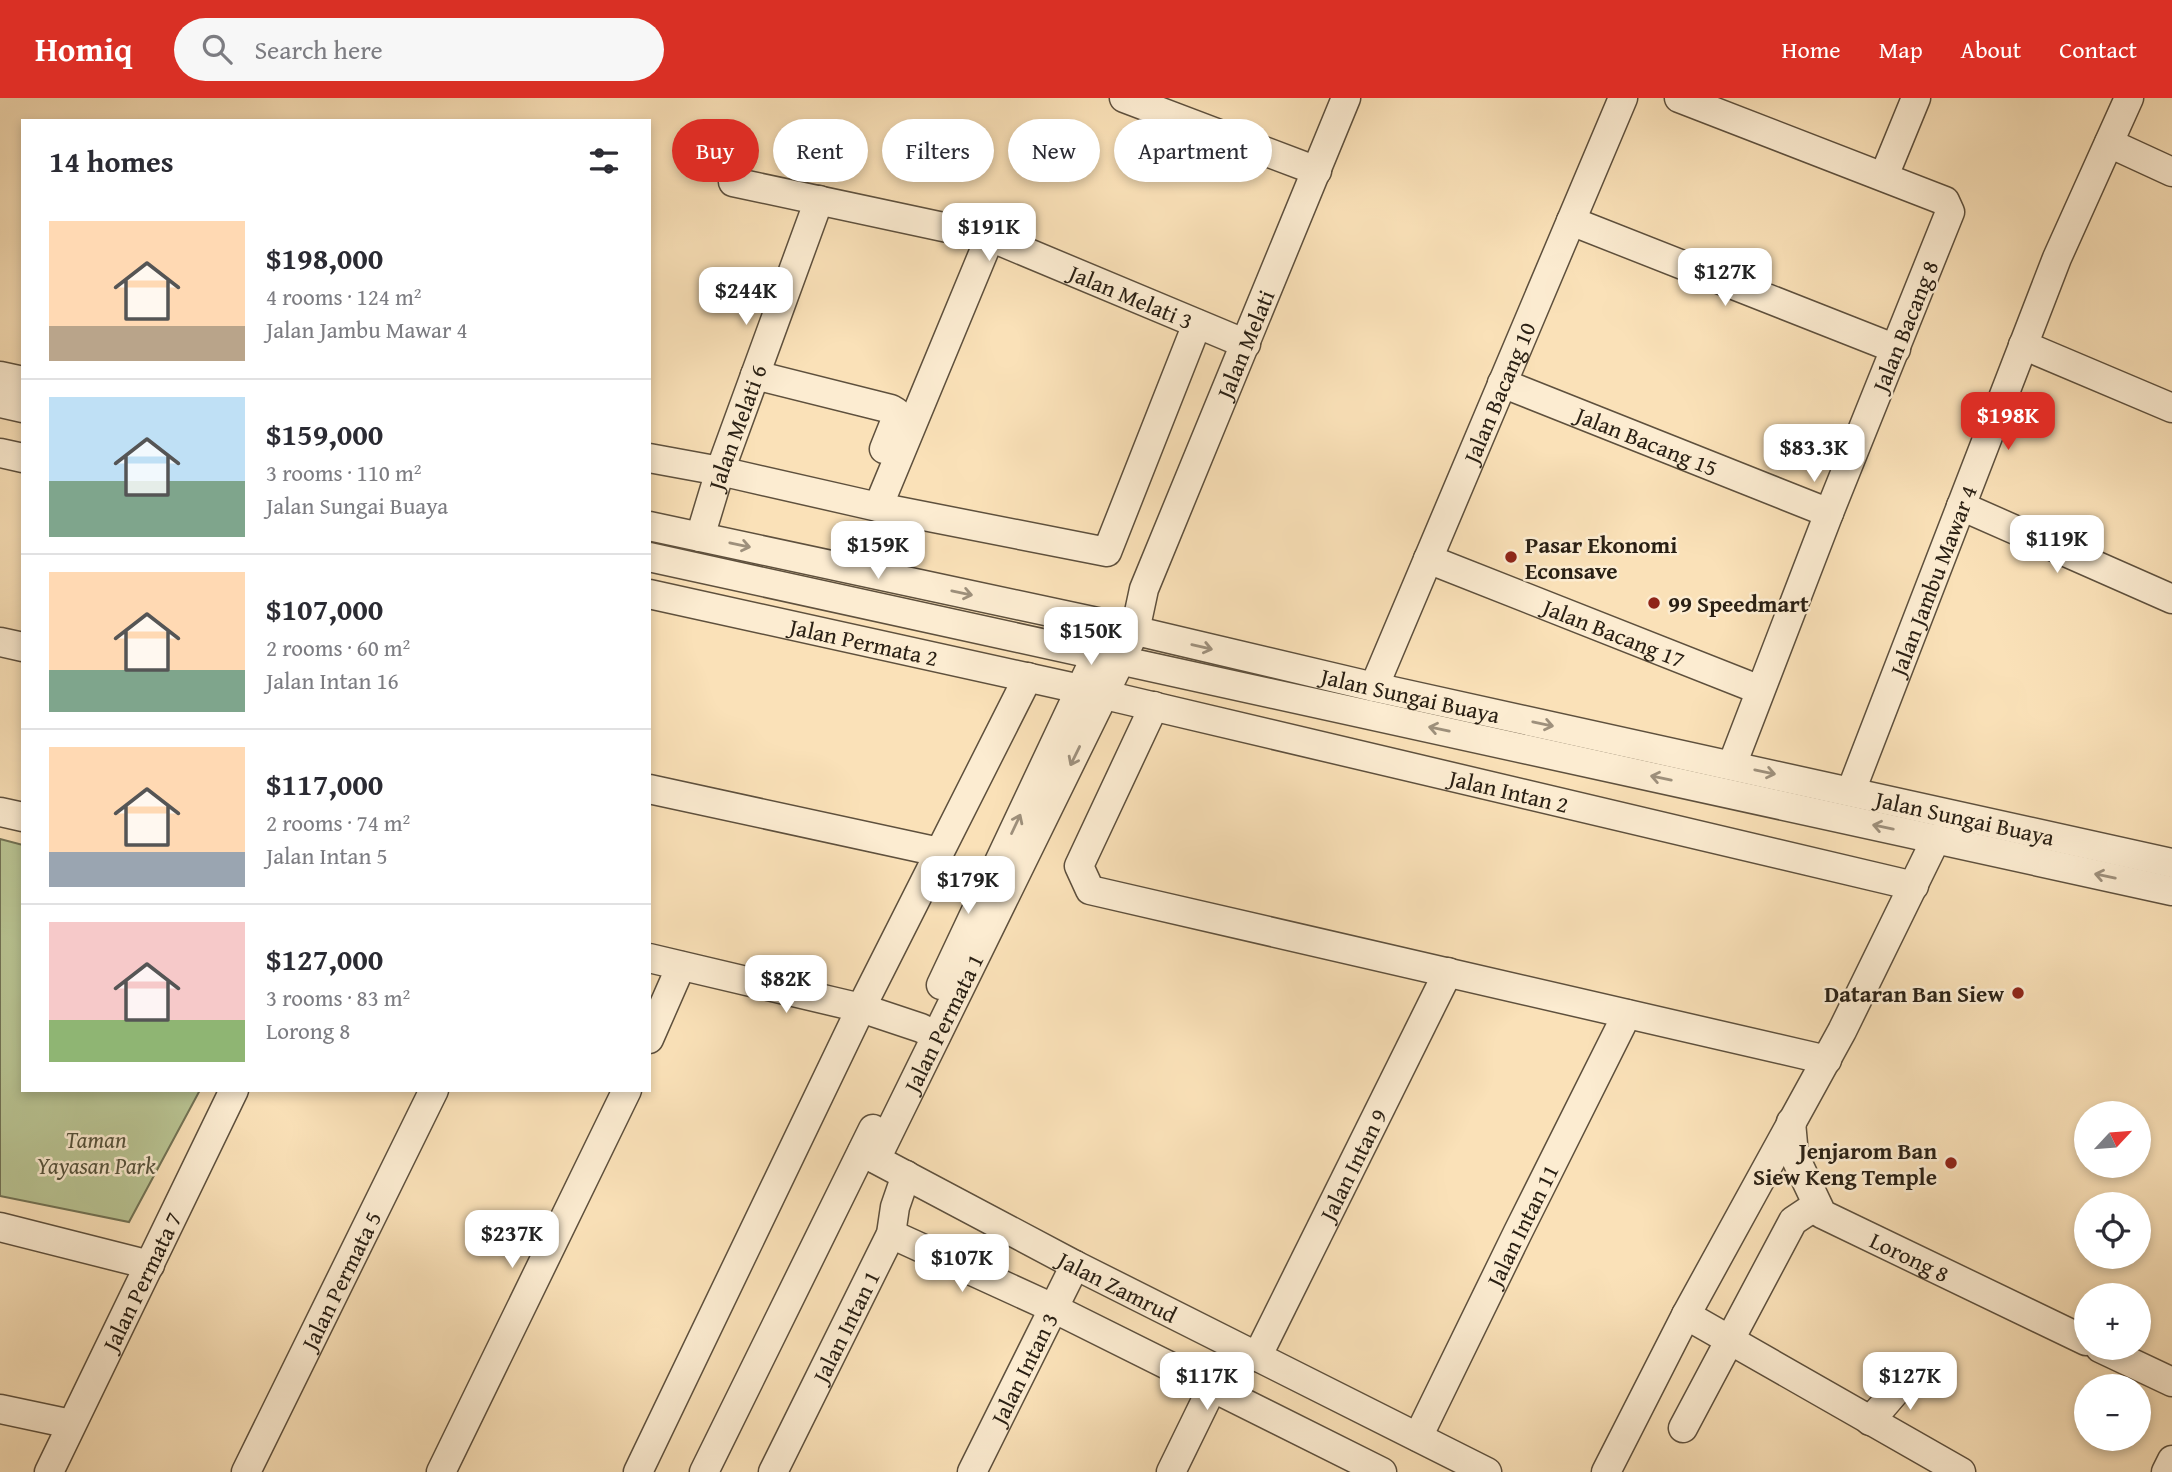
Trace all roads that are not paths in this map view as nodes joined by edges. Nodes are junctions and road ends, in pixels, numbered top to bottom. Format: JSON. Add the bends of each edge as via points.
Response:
{"nodes":[{"id":1,"x":1124,"y":98,"type":"edge"},
{"id":2,"x":1346,"y":98,"type":"edge"},
{"id":3,"x":1622,"y":98,"type":"edge"},
{"id":4,"x":1679,"y":98,"type":"edge"},
{"id":5,"x":1916,"y":98,"type":"edge"},
{"id":6,"x":2129,"y":98,"type":"edge"},
{"id":7,"x":1718,"y":105,"type":"edge"},
{"id":8,"x":2109,"y":143,"type":"junction"},
{"id":9,"x":1317,"y":171,"type":"junction"},
{"id":10,"x":2172,"y":172,"type":"edge"},
{"id":11,"x":1884,"y":177,"type":"junction"},
{"id":12,"x":733,"y":182,"type":"dead end"},
{"id":13,"x":819,"y":201,"type":"junction"},
{"id":14,"x":1570,"y":221,"type":"junction"},
{"id":15,"x":990,"y":237,"type":"junction"},
{"id":16,"x":1196,"y":324,"type":"junction"},
{"id":17,"x":1246,"y":345,"type":"junction"},
{"id":18,"x":2024,"y":345,"type":"junction"},
{"id":19,"x":1896,"y":349,"type":"junction"},
{"id":20,"x":755,"y":375,"type":"junction"},
{"id":21,"x":0,"y":376,"type":"edge"},
{"id":22,"x":21,"y":381,"type":"edge"},
{"id":23,"x":1502,"y":383,"type":"junction"},
{"id":24,"x":0,"y":403,"type":"edge"},
{"id":25,"x":21,"y":408,"type":"edge"},
{"id":26,"x":2172,"y":408,"type":"edge"},
{"id":27,"x":0,"y":453,"type":"edge"},
{"id":28,"x":21,"y":458,"type":"edge"},
{"id":29,"x":651,"y":458,"type":"edge"},
{"id":30,"x":720,"y":471,"type":"junction"},
{"id":31,"x":869,"y":506,"type":"junction"},
{"id":32,"x":1961,"y":506,"type":"junction"},
{"id":33,"x":1829,"y":513,"type":"junction"},
{"id":34,"x":651,"y":526,"type":"edge"},
{"id":35,"x":700,"y":537,"type":"junction"},
{"id":36,"x":651,"y":557,"type":"edge"},
{"id":37,"x":1428,"y":559,"type":"junction"},
{"id":38,"x":651,"y":594,"type":"edge"},
{"id":39,"x":2172,"y":600,"type":"edge"},
{"id":40,"x":1123,"y":628,"type":"junction"},
{"id":41,"x":0,"y":642,"type":"edge"},
{"id":42,"x":21,"y":647,"type":"edge"},
{"id":43,"x":1109,"y":657,"type":"junction"},
{"id":44,"x":1028,"y":677,"type":"junction"},
{"id":45,"x":1374,"y":687,"type":"junction"},
{"id":46,"x":1760,"y":691,"type":"junction"},
{"id":47,"x":1092,"y":692,"type":"junction"},
{"id":48,"x":1154,"y":706,"type":"junction"},
{"id":49,"x":1732,"y":765,"type":"junction"},
{"id":50,"x":651,"y":789,"type":"edge"},
{"id":51,"x":1851,"y":791,"type":"junction"},
{"id":52,"x":0,"y":812,"type":"edge"},
{"id":53,"x":21,"y":817,"type":"edge"},
{"id":54,"x":1936,"y":839,"type":"junction"},
{"id":55,"x":939,"y":852,"type":"junction"},
{"id":56,"x":2172,"y":863,"type":"edge"},
{"id":57,"x":1914,"y":886,"type":"junction"},
{"id":58,"x":2172,"y":891,"type":"edge"},
{"id":59,"x":651,"y":958,"type":"edge"},
{"id":60,"x":681,"y":965,"type":"junction"},
{"id":61,"x":1448,"y":972,"type":"junction"},
{"id":62,"x":861,"y":1008,"type":"junction"},
{"id":63,"x":1627,"y":1014,"type":"junction"},
{"id":64,"x":928,"y":1032,"type":"junction"},
{"id":65,"x":651,"y":1034,"type":"edge"},
{"id":66,"x":1827,"y":1060,"type":"junction"},
{"id":67,"x":233,"y":1092,"type":"edge"},
{"id":68,"x":433,"y":1092,"type":"edge"},
{"id":69,"x":626,"y":1092,"type":"edge"},
{"id":70,"x":1791,"y":1122,"type":"junction"},
{"id":71,"x":869,"y":1156,"type":"junction"},
{"id":72,"x":906,"y":1175,"type":"junction"},
{"id":73,"x":1817,"y":1205,"type":"junction"},
{"id":74,"x":0,"y":1227,"type":"edge"},
{"id":75,"x":891,"y":1234,"type":"junction"},
{"id":76,"x":150,"y":1265,"type":"junction"},
{"id":77,"x":1074,"y":1265,"type":"junction"},
{"id":78,"x":1053,"y":1308,"type":"junction"},
{"id":79,"x":1686,"y":1315,"type":"junction"},
{"id":80,"x":2074,"y":1335,"type":"edge"},
{"id":81,"x":1730,"y":1340,"type":"junction"},
{"id":82,"x":1257,"y":1357,"type":"junction"},
{"id":83,"x":2125,"y":1360,"type":"edge"},
{"id":84,"x":1913,"y":1371,"type":"dead end"},
{"id":85,"x":2172,"y":1382,"type":"edge"},
{"id":86,"x":1212,"y":1388,"type":"junction"},
{"id":87,"x":0,"y":1409,"type":"edge"},
{"id":88,"x":1870,"y":1421,"type":"junction"},
{"id":89,"x":71,"y":1424,"type":"junction"},
{"id":90,"x":1683,"y":1428,"type":"dead end"},
{"id":91,"x":1418,"y":1437,"type":"junction"},
{"id":92,"x":2172,"y":1460,"type":"edge"},
{"id":93,"x":1369,"y":1469,"type":"edge"},
{"id":94,"x":49,"y":1472,"type":"edge"},
{"id":95,"x":246,"y":1472,"type":"edge"},
{"id":96,"x":441,"y":1472,"type":"edge"},
{"id":97,"x":638,"y":1472,"type":"edge"},
{"id":98,"x":704,"y":1472,"type":"edge"},
{"id":99,"x":773,"y":1472,"type":"edge"},
{"id":100,"x":972,"y":1472,"type":"edge"},
{"id":101,"x":1171,"y":1472,"type":"edge"},
{"id":102,"x":1487,"y":1472,"type":"edge"},
{"id":103,"x":1606,"y":1472,"type":"edge"},
{"id":104,"x":1961,"y":1472,"type":"edge"},
{"id":105,"x":2166,"y":1472,"type":"edge"}],
"edges":[{"from":1,"to":9,"type":"street"},
{"from":2,"to":9,"type":"street","name":"Jalan Melati"},
{"from":3,"to":14,"type":"street","name":"Jalan Bacang 10"},
{"from":4,"to":7,"type":"street"},
{"from":5,"to":11,"type":"street"},
{"from":6,"to":8,"type":"street","name":"Jalan Jambu Mawar 4"},
{"from":7,"to":11,"type":"street"},
{"from":8,"to":10,"type":"street"},
{"from":8,"to":18,"type":"street","name":"Jalan Jambu Mawar 4"},
{"from":9,"to":17,"type":"street","name":"Jalan Melati"},
{"from":11,"to":19,"type":"street","name":"Jalan Bacang 8","via":[[1945,201],[1950,212]]},
{"from":12,"to":13,"type":"street","name":"Jalan Melati 3"},
{"from":13,"to":15,"type":"street","name":"Jalan Melati 3"},
{"from":13,"to":20,"type":"street","name":"Jalan Melati 6"},
{"from":14,"to":19,"type":"street"},
{"from":14,"to":23,"type":"street","name":"Jalan Bacang 10"},
{"from":15,"to":16,"type":"street","name":"Jalan Melati 3"},
{"from":15,"to":31,"type":"street"},
{"from":16,"to":17,"type":"street","name":"Jalan Melati 3"},
{"from":16,"to":31,"type":"street","via":[[1107,552]]},
{"from":17,"to":40,"type":"street","name":"Jalan Melati","via":[[1144,589]]},
{"from":18,"to":26,"type":"street"},
{"from":18,"to":32,"type":"street","name":"Jalan Jambu Mawar 4"},
{"from":19,"to":33,"type":"street","name":"Jalan Bacang 8"},
{"from":20,"to":30,"type":"street","name":"Jalan Melati 6"},
{"from":20,"to":31,"type":"street","via":[[896,412]]},
{"from":21,"to":22,"type":"street"},
{"from":23,"to":33,"type":"street","name":"Jalan Bacang 15"},
{"from":23,"to":37,"type":"street","name":"Jalan Bacang 10"},
{"from":24,"to":25,"type":"street"},
{"from":27,"to":28,"type":"street"},
{"from":29,"to":30,"type":"street"},
{"from":30,"to":31,"type":"street"},
{"from":30,"to":35,"type":"street","name":"Jalan Melati 6"},
{"from":32,"to":39,"type":"street"},
{"from":32,"to":51,"type":"street","name":"Jalan Jambu Mawar 4"},
{"from":33,"to":46,"type":"street","name":"Jalan Bacang 8"},
{"from":34,"to":35,"type":"street","name":"Jalan Sungai Buaya"},
{"from":35,"to":40,"type":"street","name":"Jalan Sungai Buaya","one_way":true},
{"from":36,"to":43,"type":"street","name":"Jalan Sungai Buaya"},
{"from":37,"to":45,"type":"street","name":"Jalan Bacang 10"},
{"from":37,"to":46,"type":"street","name":"Jalan Bacang 17"},
{"from":38,"to":44,"type":"street","name":"Jalan Permata 2"},
{"from":40,"to":43,"type":"street","name":"Jalan Melati"},
{"from":40,"to":45,"type":"street","name":"Jalan Sungai Buaya","one_way":true},
{"from":41,"to":42,"type":"street"},
{"from":43,"to":47,"type":"street","name":"Jalan Permata 1"},
{"from":54,"to":43,"type":"street","name":"Jalan Sungai Buaya","one_way":true},
{"from":44,"to":47,"type":"street","name":"Jalan Permata 2"},
{"from":44,"to":55,"type":"street"},
{"from":45,"to":49,"type":"street","name":"Jalan Sungai Buaya","one_way":true},
{"from":46,"to":49,"type":"street","name":"Jalan Bacang 8"},
{"from":47,"to":48,"type":"street","name":"Jalan Intan 2"},
{"from":47,"to":64,"type":"street","name":"Jalan Permata 1"},
{"from":48,"to":57,"type":"street","name":"Jalan Intan 2"},
{"from":48,"to":61,"type":"street","via":[[1079,866],[1090,890]]},
{"from":49,"to":51,"type":"street","name":"Jalan Sungai Buaya","one_way":true},
{"from":50,"to":55,"type":"street"},
{"from":51,"to":56,"type":"street","name":"Jalan Sungai Buaya"},
{"from":52,"to":53,"type":"street"},
{"from":54,"to":57,"type":"street"},
{"from":58,"to":54,"type":"street","name":"Jalan Sungai Buaya","one_way":true},
{"from":55,"to":62,"type":"street"},
{"from":57,"to":66,"type":"street"},
{"from":59,"to":60,"type":"street"},
{"from":60,"to":62,"type":"street"},
{"from":60,"to":65,"type":"street"},
{"from":61,"to":63,"type":"street"},
{"from":61,"to":82,"type":"street","name":"Jalan Intan 9"},
{"from":62,"to":64,"type":"street"},
{"from":62,"to":97,"type":"street"},
{"from":63,"to":66,"type":"street"},
{"from":63,"to":91,"type":"street","name":"Jalan Intan 11"},
{"from":64,"to":71,"type":"street","name":"Jalan Permata 1"},
{"from":66,"to":70,"type":"street"},
{"from":67,"to":76,"type":"street","name":"Jalan Permata 7"},
{"from":68,"to":95,"type":"street","name":"Jalan Permata 5"},
{"from":69,"to":96,"type":"street"},
{"from":70,"to":73,"type":"street","name":"Lorong 8","via":[[1794,1155]]},
{"from":70,"to":79,"type":"street"},
{"from":71,"to":72,"type":"street","name":"Jalan Zamrud"},
{"from":71,"to":98,"type":"street","name":"Jalan Permata 1"},
{"from":72,"to":75,"type":"street","name":"Jalan Intan 1"},
{"from":72,"to":77,"type":"street","name":"Jalan Zamrud"},
{"from":73,"to":80,"type":"street","name":"Lorong 8","via":[[1822,1214]]},
{"from":73,"to":81,"type":"street","via":[[1793,1221]]},
{"from":74,"to":76,"type":"street"},
{"from":75,"to":78,"type":"street"},
{"from":75,"to":99,"type":"street","name":"Jalan Intan 1"},
{"from":76,"to":89,"type":"street","name":"Jalan Permata 7"},
{"from":77,"to":78,"type":"street","name":"Jalan Intan 3"},
{"from":77,"to":82,"type":"street","name":"Jalan Zamrud"},
{"from":78,"to":86,"type":"street"},
{"from":78,"to":100,"type":"street","name":"Jalan Intan 3"},
{"from":79,"to":81,"type":"street"},
{"from":79,"to":103,"type":"street"},
{"from":81,"to":88,"type":"street"},
{"from":81,"to":90,"type":"street"},
{"from":82,"to":91,"type":"street","name":"Jalan Zamrud"},
{"from":83,"to":85,"type":"street"},
{"from":84,"to":88,"type":"street"},
{"from":86,"to":93,"type":"street"},
{"from":86,"to":101,"type":"street"},
{"from":87,"to":89,"type":"street"},
{"from":88,"to":104,"type":"street"},
{"from":89,"to":94,"type":"street","name":"Jalan Permata 7"},
{"from":91,"to":102,"type":"street","name":"Jalan Zamrud"},
{"from":92,"to":105,"type":"street"}]}
